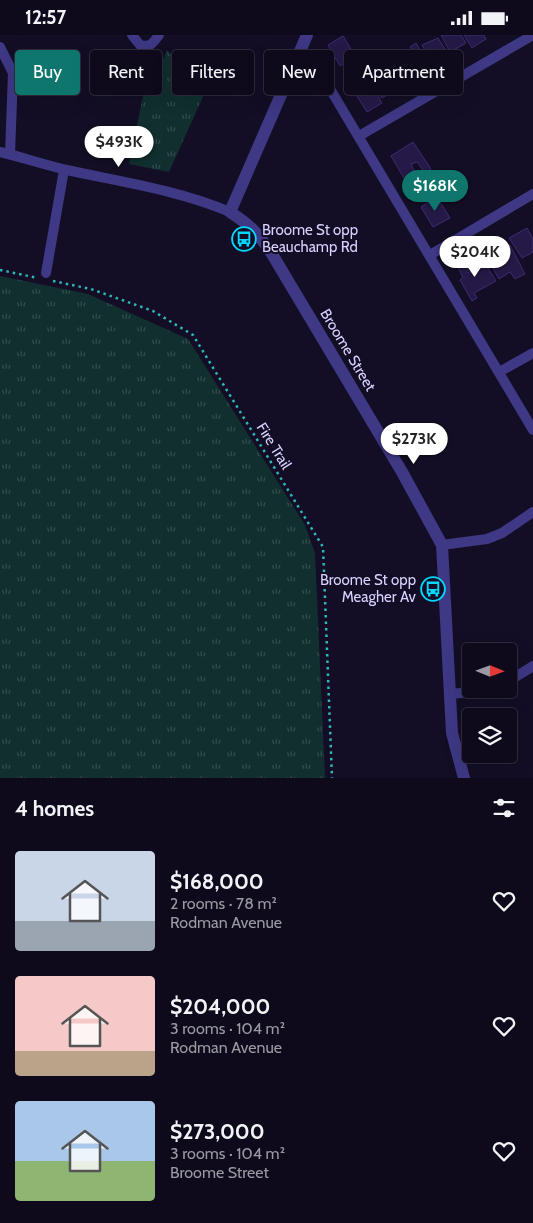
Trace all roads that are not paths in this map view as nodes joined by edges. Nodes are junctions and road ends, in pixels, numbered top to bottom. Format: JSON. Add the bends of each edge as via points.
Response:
{"nodes":[{"id":1,"x":132,"y":35,"type":"edge"},
{"id":2,"x":159,"y":35,"type":"edge"},
{"id":3,"x":307,"y":35,"type":"edge"},
{"id":4,"x":533,"y":35,"type":"edge"},
{"id":5,"x":0,"y":47,"type":"edge"},
{"id":6,"x":300,"y":50,"type":"edge"},
{"id":7,"x":280,"y":95,"type":"edge"},
{"id":8,"x":334,"y":95,"type":"edge"},
{"id":9,"x":359,"y":137,"type":"junction"},
{"id":10,"x":5,"y":153,"type":"edge"},
{"id":11,"x":64,"y":170,"type":"junction"},
{"id":12,"x":533,"y":194,"type":"edge"},
{"id":13,"x":230,"y":211,"type":"junction"},
{"id":14,"x":430,"y":255,"type":"junction"},
{"id":15,"x":46,"y":273,"type":"dead end"},
{"id":16,"x":533,"y":353,"type":"edge"},
{"id":17,"x":499,"y":372,"type":"junction"},
{"id":18,"x":533,"y":430,"type":"edge"},
{"id":19,"x":533,"y":512,"type":"edge"},
{"id":20,"x":442,"y":545,"type":"junction"},
{"id":21,"x":533,"y":666,"type":"edge"},
{"id":22,"x":518,"y":675,"type":"edge"},
{"id":23,"x":462,"y":694,"type":"edge"},
{"id":24,"x":448,"y":695,"type":"junction"},
{"id":25,"x":464,"y":778,"type":"edge"}],
"edges":[{"from":1,"to":2,"type":"street","via":[[146,47],[153,44]]},
{"from":3,"to":6,"type":"street"},
{"from":4,"to":9,"type":"street"},
{"from":5,"to":10,"type":"street","via":[[13,73]]},
{"from":7,"to":13,"type":"street"},
{"from":8,"to":9,"type":"street"},
{"from":9,"to":14,"type":"street"},
{"from":10,"to":11,"type":"street","name":"Broome Street"},
{"from":11,"to":13,"type":"street","name":"Broome Street","via":[[180,194]]},
{"from":11,"to":15,"type":"street"},
{"from":12,"to":14,"type":"street"},
{"from":13,"to":20,"type":"street","name":"Broome Street","via":[[258,233],[272,254]]},
{"from":14,"to":17,"type":"street"},
{"from":16,"to":17,"type":"street"},
{"from":17,"to":18,"type":"street"},
{"from":19,"to":20,"type":"street","via":[[487,539]]},
{"from":20,"to":24,"type":"street","name":"Broome Street"},
{"from":21,"to":22,"type":"street"},
{"from":23,"to":24,"type":"street"},
{"from":24,"to":25,"type":"street","name":"Broome Street","via":[[452,733]]}]}
